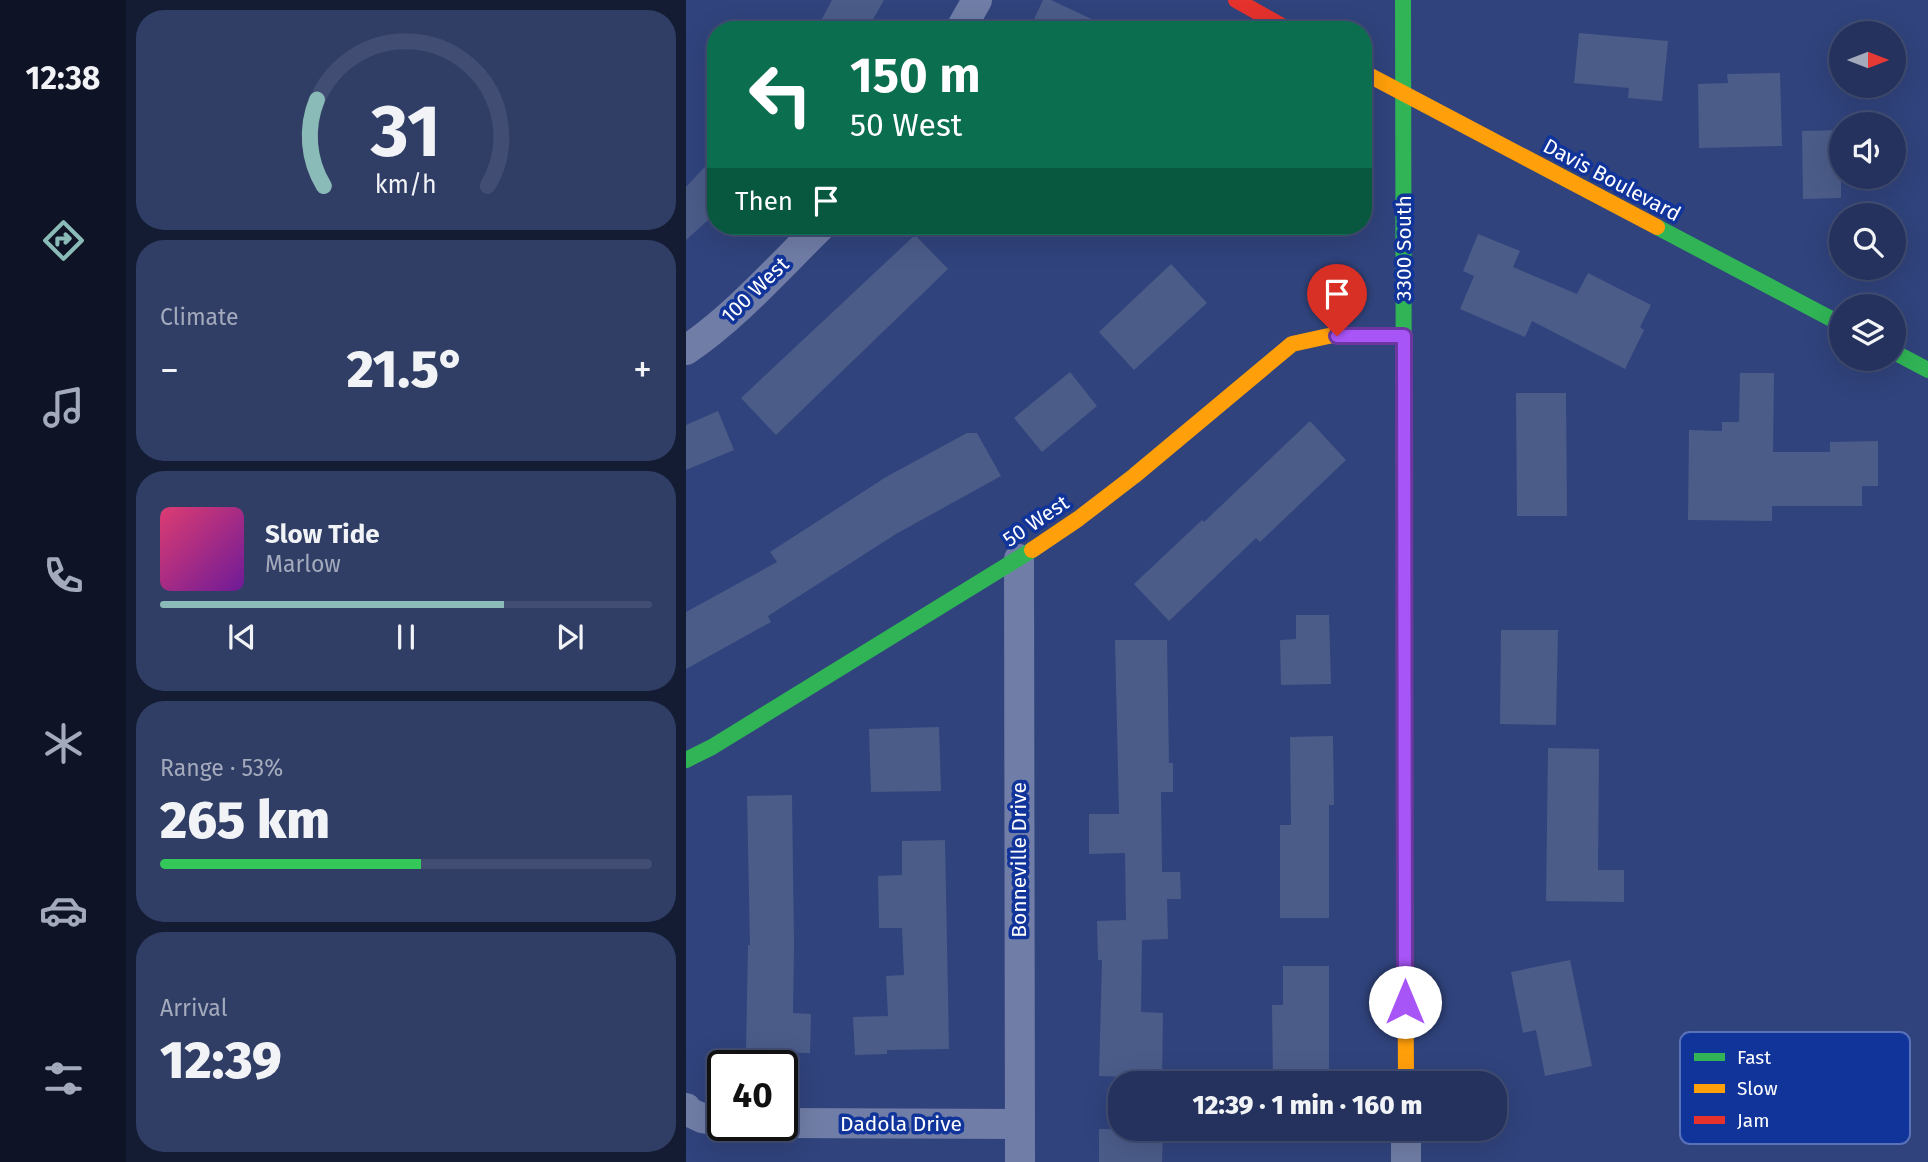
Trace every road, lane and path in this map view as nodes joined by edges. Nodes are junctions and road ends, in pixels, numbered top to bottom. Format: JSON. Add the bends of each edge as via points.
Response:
{"nodes":[{"id":1,"x":977,"y":0,"type":"edge"},
{"id":2,"x":1236,"y":0,"type":"edge"},
{"id":3,"x":1404,"y":0,"type":"edge"},
{"id":4,"x":965,"y":21,"type":"edge"},
{"id":5,"x":1273,"y":21,"type":"edge"},
{"id":6,"x":1372,"y":77,"type":"edge"},
{"id":7,"x":1404,"y":94,"type":"junction"},
{"id":8,"x":812,"y":235,"type":"edge"},
{"id":9,"x":1829,"y":318,"type":"edge"},
{"id":10,"x":1404,"y":336,"type":"junction"},
{"id":11,"x":686,"y":351,"type":"edge"},
{"id":12,"x":1906,"y":358,"type":"edge"},
{"id":13,"x":1928,"y":370,"type":"edge"},
{"id":14,"x":1019,"y":559,"type":"junction"},
{"id":15,"x":686,"y":760,"type":"edge"},
{"id":16,"x":1406,"y":1071,"type":"edge"},
{"id":17,"x":687,"y":1110,"type":"edge"},
{"id":18,"x":707,"y":1119,"type":"edge"},
{"id":19,"x":798,"y":1123,"type":"edge"},
{"id":20,"x":1020,"y":1124,"type":"junction"},
{"id":21,"x":1406,"y":1141,"type":"edge"},
{"id":22,"x":1020,"y":1162,"type":"edge"},
{"id":23,"x":1406,"y":1162,"type":"edge"}],
"edges":[{"from":1,"to":4,"type":"street"},
{"from":2,"to":5,"type":"street"},
{"from":3,"to":7,"type":"street","name":"3300 South"},
{"from":6,"to":7,"type":"street","name":"Davis Boulevard"},
{"from":7,"to":9,"type":"street","name":"Davis Boulevard"},
{"from":7,"to":10,"type":"street","name":"3300 South"},
{"from":8,"to":11,"type":"street","name":"100 West"},
{"from":10,"to":14,"type":"street","name":"50 West","via":[[1337,336],[1292,344],[1134,476]]},
{"from":10,"to":16,"type":"street","name":"3300 South"},
{"from":12,"to":13,"type":"street"},
{"from":14,"to":15,"type":"street","name":"50 West"},
{"from":14,"to":20,"type":"street","name":"Bonneville Drive"},
{"from":17,"to":18,"type":"street"},
{"from":19,"to":20,"type":"street","name":"Dadola Drive"},
{"from":20,"to":22,"type":"street","name":"Bonneville Drive"},
{"from":21,"to":23,"type":"street"}]}
